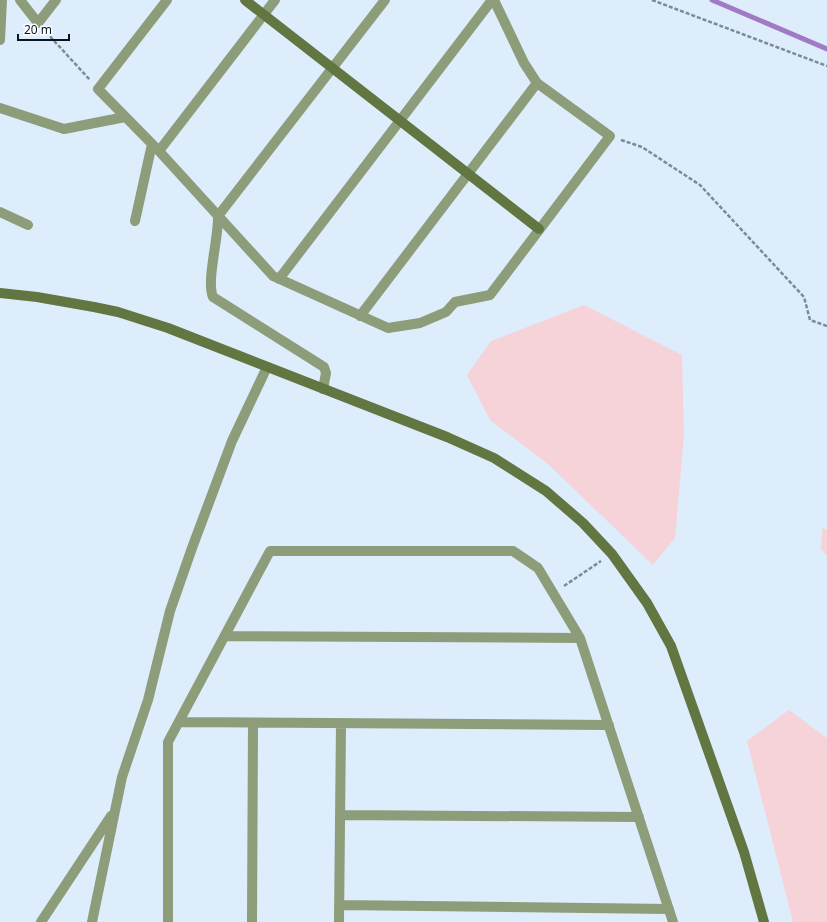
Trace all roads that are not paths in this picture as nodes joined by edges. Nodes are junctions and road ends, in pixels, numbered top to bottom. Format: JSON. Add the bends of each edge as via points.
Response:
{"nodes":[{"id":1,"x":2,"y":0,"type":"edge"},
{"id":2,"x":20,"y":0,"type":"edge"},
{"id":3,"x":56,"y":0,"type":"edge"},
{"id":4,"x":167,"y":0,"type":"edge"},
{"id":5,"x":245,"y":0,"type":"edge"},
{"id":6,"x":275,"y":0,"type":"edge"},
{"id":7,"x":385,"y":0,"type":"edge"},
{"id":8,"x":493,"y":0,"type":"edge"},
{"id":9,"x":264,"y":15,"type":"junction"},
{"id":10,"x":0,"y":40,"type":"edge"},
{"id":11,"x":333,"y":68,"type":"junction"},
{"id":12,"x":537,"y":83,"type":"junction"},
{"id":13,"x":0,"y":108,"type":"edge"},
{"id":14,"x":125,"y":117,"type":"junction"},
{"id":15,"x":400,"y":121,"type":"junction"},
{"id":16,"x":155,"y":147,"type":"junction"},
{"id":17,"x":468,"y":174,"type":"junction"},
{"id":18,"x":0,"y":212,"type":"edge"},
{"id":19,"x":218,"y":216,"type":"junction"},
{"id":20,"x":135,"y":221,"type":"dead end"},
{"id":21,"x":28,"y":224,"type":"dead end"},
{"id":22,"x":539,"y":229,"type":"junction"},
{"id":23,"x":279,"y":280,"type":"junction"},
{"id":24,"x":0,"y":293,"type":"edge"},
{"id":25,"x":360,"y":316,"type":"junction"},
{"id":26,"x":267,"y":368,"type":"junction"},
{"id":27,"x":324,"y":389,"type":"junction"},
{"id":28,"x":226,"y":636,"type":"junction"},
{"id":29,"x":580,"y":638,"type":"junction"},
{"id":30,"x":179,"y":722,"type":"junction"},
{"id":31,"x":253,"y":723,"type":"junction"},
{"id":32,"x":341,"y":724,"type":"junction"},
{"id":33,"x":609,"y":726,"type":"junction"},
{"id":34,"x":115,"y":811,"type":"junction"},
{"id":35,"x":340,"y":815,"type":"junction"},
{"id":36,"x":639,"y":817,"type":"junction"},
{"id":37,"x":339,"y":906,"type":"junction"},
{"id":38,"x":669,"y":909,"type":"junction"},
{"id":39,"x":41,"y":922,"type":"edge"},
{"id":40,"x":92,"y":922,"type":"edge"},
{"id":41,"x":168,"y":922,"type":"edge"},
{"id":42,"x":252,"y":922,"type":"edge"},
{"id":43,"x":339,"y":922,"type":"edge"},
{"id":44,"x":673,"y":922,"type":"edge"},
{"id":45,"x":764,"y":922,"type":"edge"}],
"edges":[{"from":1,"to":10,"type":"street"},
{"from":2,"to":3,"type":"street","via":[[38,23]]},
{"from":4,"to":14,"type":"street","via":[[98,89]]},
{"from":5,"to":9,"type":"street"},
{"from":6,"to":9,"type":"street"},
{"from":7,"to":11,"type":"street"},
{"from":8,"to":12,"type":"street","via":[[524,63]]},
{"from":8,"to":15,"type":"street"},
{"from":9,"to":11,"type":"street"},
{"from":9,"to":16,"type":"street"},
{"from":11,"to":15,"type":"street"},
{"from":11,"to":19,"type":"street"},
{"from":12,"to":17,"type":"street"},
{"from":12,"to":22,"type":"street","via":[[610,136]]},
{"from":13,"to":14,"type":"street","via":[[64,129]]},
{"from":14,"to":16,"type":"street"},
{"from":15,"to":17,"type":"street"},
{"from":15,"to":23,"type":"street"},
{"from":16,"to":19,"type":"street"},
{"from":16,"to":20,"type":"street"},
{"from":17,"to":22,"type":"street"},
{"from":17,"to":25,"type":"street"},
{"from":18,"to":21,"type":"street"},
{"from":19,"to":23,"type":"street"},
{"from":19,"to":27,"type":"street","via":[[211,280],[213,297],[324,367]]},
{"from":22,"to":25,"type":"street","via":[[490,296],[454,302],[446,312],[420,323],[388,328]]},
{"from":23,"to":25,"type":"street"},
{"from":24,"to":26,"type":"street","via":[[118,312],[168,328]]},
{"from":26,"to":27,"type":"street"},
{"from":26,"to":34,"type":"street","via":[[232,441],[170,611],[148,700],[122,777]]},
{"from":27,"to":45,"type":"street","via":[[494,458],[546,491],[583,522],[612,554],[647,603],[678,662],[744,852]]},
{"from":28,"to":29,"type":"street"},
{"from":28,"to":29,"type":"street","via":[[270,551],[513,551],[538,568]]},
{"from":28,"to":30,"type":"street"},
{"from":29,"to":33,"type":"street"},
{"from":30,"to":31,"type":"street"},
{"from":30,"to":41,"type":"street","via":[[168,742]]},
{"from":31,"to":32,"type":"street"},
{"from":31,"to":42,"type":"street"},
{"from":32,"to":33,"type":"street"},
{"from":32,"to":35,"type":"street"},
{"from":33,"to":36,"type":"street"},
{"from":34,"to":39,"type":"street"},
{"from":34,"to":40,"type":"street"},
{"from":35,"to":36,"type":"street"},
{"from":35,"to":37,"type":"street"},
{"from":36,"to":38,"type":"street"},
{"from":37,"to":38,"type":"street"},
{"from":37,"to":43,"type":"street"},
{"from":38,"to":44,"type":"street"}]}
